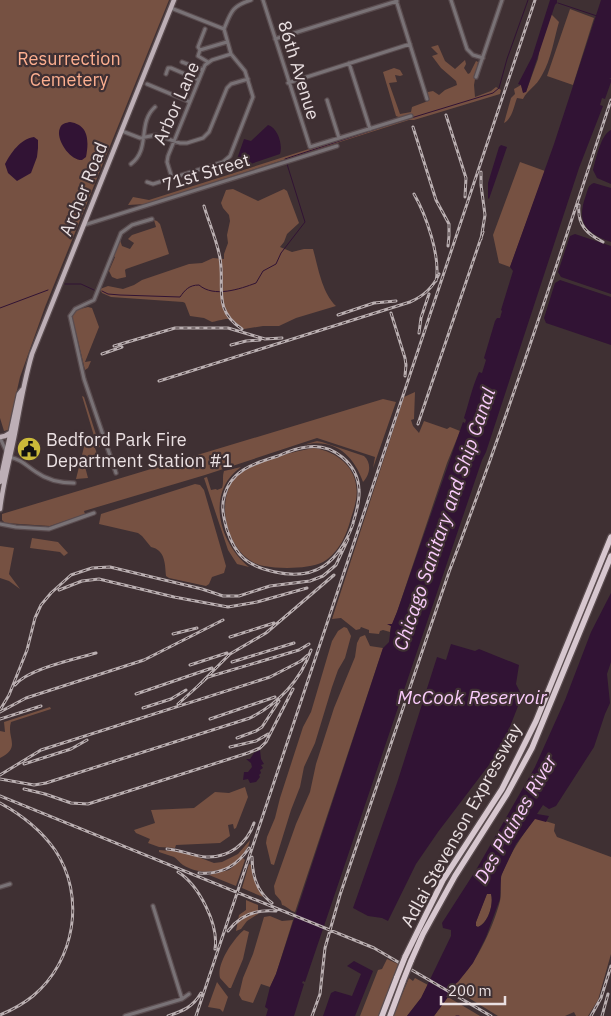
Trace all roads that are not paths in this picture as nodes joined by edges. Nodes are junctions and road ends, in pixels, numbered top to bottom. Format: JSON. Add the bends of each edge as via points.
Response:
{"nodes":[{"id":1,"x":174,"y":0,"type":"edge"},
{"id":2,"x":251,"y":0,"type":"edge"},
{"id":3,"x":263,"y":0,"type":"edge"},
{"id":4,"x":451,"y":0,"type":"edge"},
{"id":5,"x":502,"y":0,"type":"edge"},
{"id":6,"x":396,"y":1,"type":"edge"},
{"id":7,"x":170,"y":8,"type":"junction"},
{"id":8,"x":205,"y":29,"type":"dead end"},
{"id":9,"x":224,"y":29,"type":"junction"},
{"id":10,"x":276,"y":40,"type":"junction"},
{"id":11,"x":227,"y":42,"type":"junction"},
{"id":12,"x":410,"y":44,"type":"junction"},
{"id":13,"x":200,"y":50,"type":"junction"},
{"id":14,"x":231,"y":54,"type":"junction"},
{"id":15,"x":483,"y":58,"type":"junction"},
{"id":16,"x":182,"y":62,"type":"dead end"},
{"id":17,"x":208,"y":62,"type":"junction"},
{"id":18,"x":349,"y":63,"type":"junction"},
{"id":19,"x":202,"y":70,"type":"junction"},
{"id":20,"x":166,"y":74,"type":"dead end"},
{"id":21,"x":476,"y":77,"type":"dead end"},
{"id":22,"x":248,"y":79,"type":"junction"},
{"id":23,"x":198,"y":80,"type":"junction"},
{"id":24,"x":288,"y":82,"type":"junction"},
{"id":25,"x":148,"y":84,"type":"dead end"},
{"id":26,"x":427,"y":99,"type":"dead end"},
{"id":27,"x":327,"y":100,"type":"dead end"},
{"id":28,"x":190,"y":102,"type":"junction"},
{"id":29,"x":155,"y":107,"type":"dead end"},
{"id":30,"x":411,"y":116,"type":"dead end"},
{"id":31,"x":370,"y":129,"type":"junction"},
{"id":32,"x":120,"y":131,"type":"junction"},
{"id":33,"x":144,"y":137,"type":"junction"},
{"id":34,"x":340,"y":138,"type":"junction"},
{"id":35,"x":174,"y":141,"type":"junction"},
{"id":36,"x":337,"y":146,"type":"dead end"},
{"id":37,"x":131,"y":164,"type":"dead end"},
{"id":38,"x":172,"y":178,"type":"junction"},
{"id":39,"x":147,"y":182,"type":"dead end"},
{"id":40,"x":152,"y":219,"type":"dead end"},
{"id":41,"x":84,"y":225,"type":"junction"},
{"id":42,"x":22,"y":390,"type":"junction"},
{"id":43,"x":10,"y":433,"type":"junction"},
{"id":44,"x":0,"y":437,"type":"edge"},
{"id":45,"x":8,"y":454,"type":"junction"},
{"id":46,"x":2,"y":463,"type":"edge"},
{"id":47,"x":116,"y":473,"type":"dead end"},
{"id":48,"x":0,"y":482,"type":"edge"},
{"id":49,"x":74,"y":483,"type":"dead end"},
{"id":50,"x":0,"y":509,"type":"edge"},
{"id":51,"x":94,"y":513,"type":"dead end"},
{"id":52,"x":0,"y":524,"type":"edge"},
{"id":53,"x":611,"y":537,"type":"edge"},
{"id":54,"x":611,"y":556,"type":"edge"},
{"id":55,"x":10,"y":884,"type":"dead end"},
{"id":56,"x":0,"y":887,"type":"edge"},
{"id":57,"x":153,"y":906,"type":"dead end"},
{"id":58,"x":190,"y":994,"type":"dead end"},
{"id":59,"x":182,"y":998,"type":"junction"},
{"id":60,"x":125,"y":1016,"type":"edge"},
{"id":61,"x":382,"y":1016,"type":"edge"},
{"id":62,"x":390,"y":1016,"type":"edge"}],
"edges":[{"from":1,"to":7,"type":"main road","name":"Archer Road"},
{"from":2,"to":9,"type":"street","via":[[234,8]]},
{"from":3,"to":10,"type":"street","name":"86th Avenue"},
{"from":4,"to":15,"type":"street","via":[[466,48]]},
{"from":5,"to":15,"type":"street"},
{"from":6,"to":10,"type":"street"},
{"from":6,"to":12,"type":"street"},
{"from":7,"to":9,"type":"street"},
{"from":7,"to":32,"type":"main road","name":"Archer Road"},
{"from":8,"to":13,"type":"street","via":[[198,47]]},
{"from":9,"to":11,"type":"street"},
{"from":10,"to":24,"type":"street","name":"86th Avenue"},
{"from":11,"to":13,"type":"street"},
{"from":11,"to":14,"type":"street"},
{"from":12,"to":18,"type":"street"},
{"from":12,"to":26,"type":"street"},
{"from":13,"to":17,"type":"street","via":[[198,56]]},
{"from":14,"to":17,"type":"street","name":"Arbor Lane"},
{"from":14,"to":22,"type":"street","via":[[244,67]]},
{"from":15,"to":21,"type":"street"},
{"from":16,"to":19,"type":"street"},
{"from":17,"to":19,"type":"street","name":"Arbor Lane"},
{"from":18,"to":24,"type":"street"},
{"from":18,"to":31,"type":"street"},
{"from":19,"to":23,"type":"street","name":"Arbor Lane"},
{"from":20,"to":23,"type":"street","via":[[171,68]]},
{"from":22,"to":35,"type":"street","via":[[227,88],[206,136],[187,143]]},
{"from":22,"to":38,"type":"street","via":[[252,101],[230,158]]},
{"from":23,"to":28,"type":"street","name":"Arbor Lane"},
{"from":24,"to":34,"type":"street","name":"86th Avenue","via":[[310,147]]},
{"from":25,"to":28,"type":"street"},
{"from":27,"to":34,"type":"street"},
{"from":28,"to":35,"type":"street","name":"Arbor Lane"},
{"from":29,"to":33,"type":"street","via":[[144,126]]},
{"from":30,"to":31,"type":"street"},
{"from":31,"to":34,"type":"street"},
{"from":32,"to":33,"type":"street"},
{"from":32,"to":41,"type":"main road","name":"Archer Road"},
{"from":33,"to":35,"type":"street","via":[[156,135]]},
{"from":33,"to":37,"type":"street","via":[[137,159]]},
{"from":35,"to":38,"type":"street","name":"Arbor Lane","via":[[167,160]]},
{"from":36,"to":41,"type":"street","name":"71st Street"},
{"from":38,"to":39,"type":"street","via":[[153,184]]},
{"from":40,"to":47,"type":"street","via":[[132,225],[121,233],[94,300],[75,309],[70,316],[84,379]]},
{"from":41,"to":42,"type":"main road","name":"Archer Road","via":[[40,334]]},
{"from":42,"to":43,"type":"main road","name":"Archer Road"},
{"from":42,"to":45,"type":"main road","name":"Archer Road"},
{"from":43,"to":44,"type":"main road"},
{"from":43,"to":45,"type":"main road","name":"Archer Road"},
{"from":44,"to":45,"type":"street"},
{"from":45,"to":46,"type":"main road","name":"Archer Road"},
{"from":45,"to":49,"type":"street","via":[[48,478]]},
{"from":45,"to":50,"type":"main road","name":"Archer Road"},
{"from":46,"to":48,"type":"main road","name":"Archer Road"},
{"from":51,"to":52,"type":"street","via":[[49,529]]},
{"from":53,"to":61,"type":"highway","name":"Adlai Stevenson Expressway","bridge":true,"via":[[536,721],[502,789],[443,880],[405,957]]},
{"from":54,"to":62,"type":"highway","name":"Adlai Stevenson Expressway","bridge":true,"via":[[532,748],[507,794],[454,876],[423,934]]},
{"from":55,"to":56,"type":"street"},
{"from":57,"to":59,"type":"street"},
{"from":58,"to":59,"type":"street"},
{"from":59,"to":60,"type":"street"}]}
